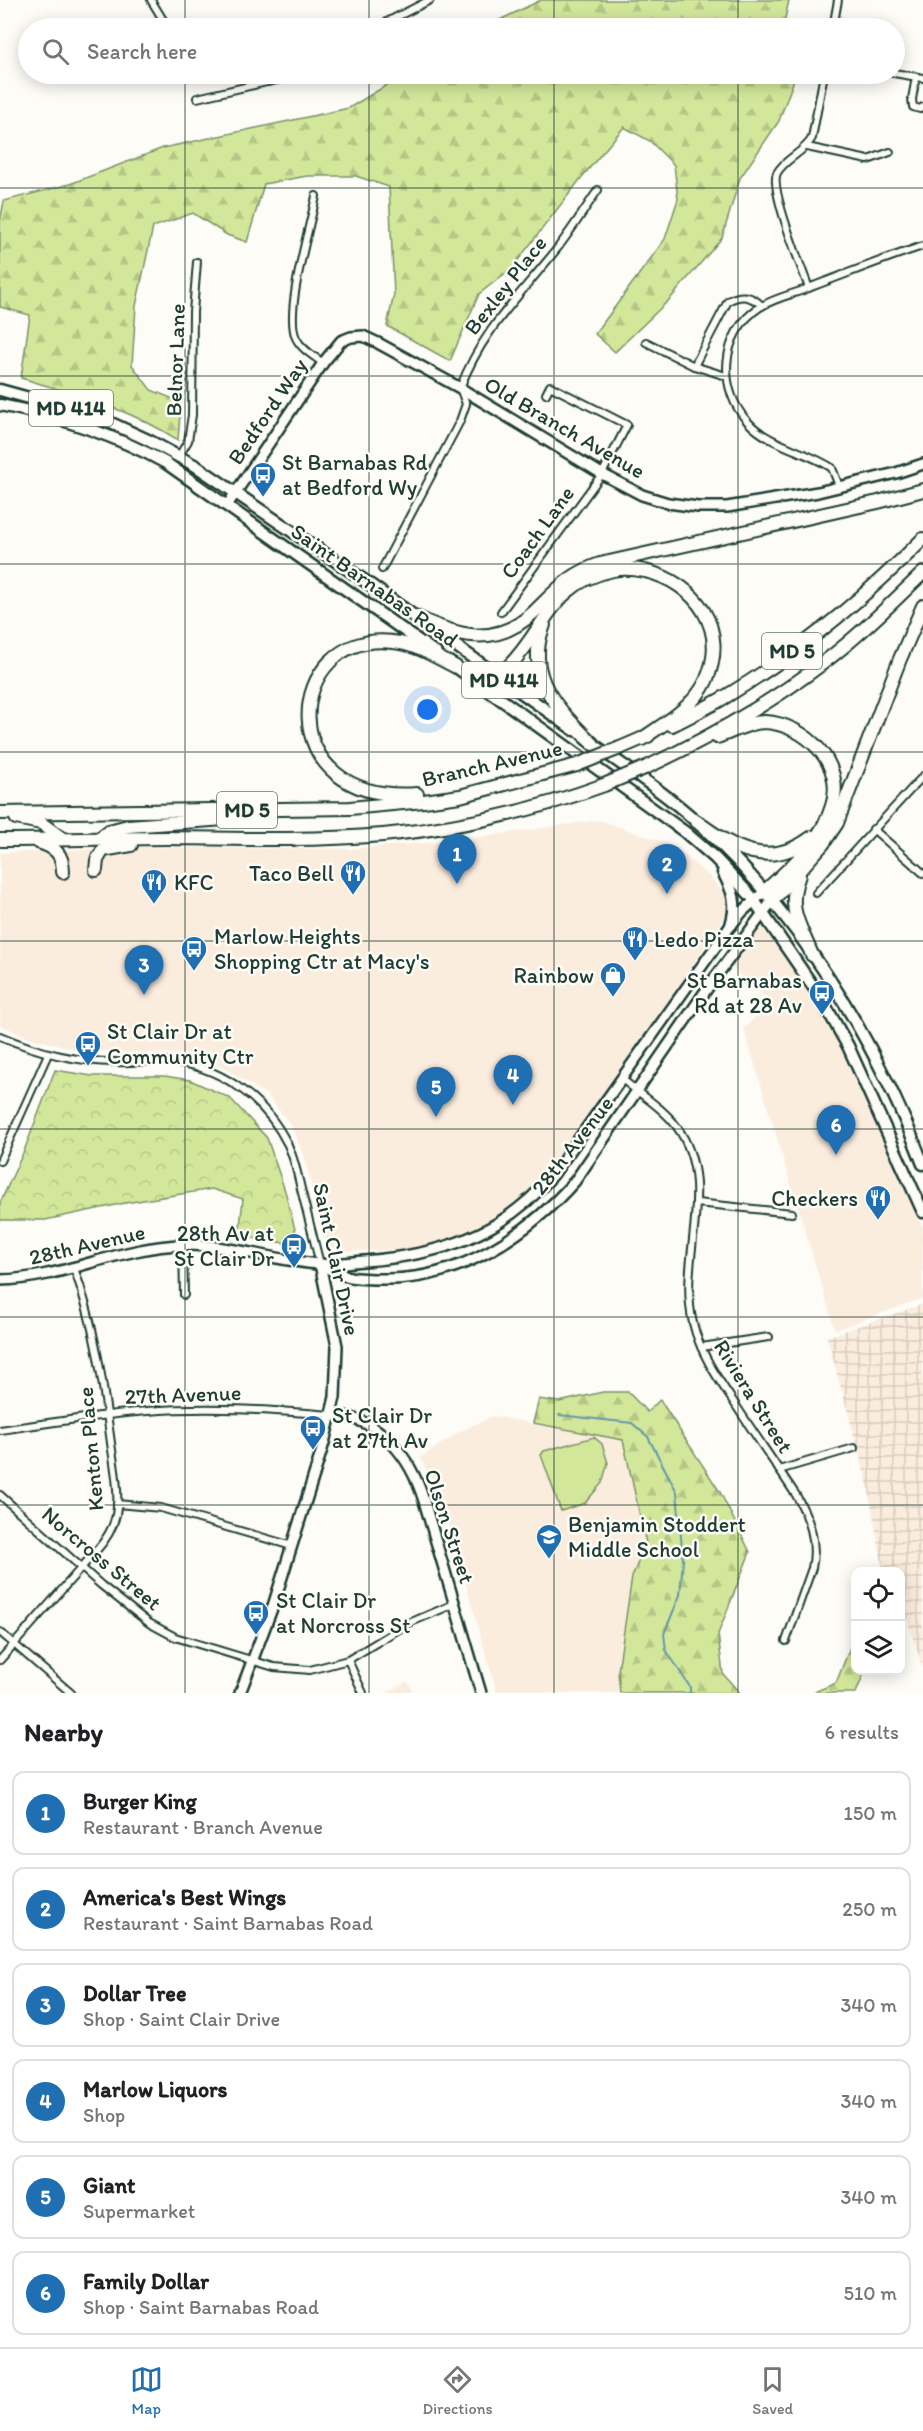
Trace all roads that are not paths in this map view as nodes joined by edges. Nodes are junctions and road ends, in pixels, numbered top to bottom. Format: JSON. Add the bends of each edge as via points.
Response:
{"nodes":[{"id":1,"x":151,"y":0,"type":"edge"},
{"id":2,"x":430,"y":0,"type":"edge"},
{"id":3,"x":838,"y":0,"type":"edge"},
{"id":4,"x":162,"y":18,"type":"edge"},
{"id":5,"x":395,"y":18,"type":"edge"},
{"id":6,"x":835,"y":18,"type":"edge"},
{"id":7,"x":919,"y":78,"type":"edge"},
{"id":8,"x":258,"y":84,"type":"edge"},
{"id":9,"x":822,"y":84,"type":"edge"},
{"id":10,"x":197,"y":98,"type":"dead end"},
{"id":11,"x":923,"y":107,"type":"edge"},
{"id":12,"x":807,"y":147,"type":"junction"},
{"id":13,"x":890,"y":152,"type":"dead end"},
{"id":14,"x":598,"y":190,"type":"dead end"},
{"id":15,"x":316,"y":196,"type":"dead end"},
{"id":16,"x":923,"y":246,"type":"edge"},
{"id":17,"x":197,"y":262,"type":"dead end"},
{"id":18,"x":809,"y":288,"type":"junction"},
{"id":19,"x":762,"y":306,"type":"junction"},
{"id":20,"x":341,"y":340,"type":"joint"},
{"id":21,"x":646,"y":342,"type":"dead end"},
{"id":22,"x":323,"y":363,"type":"junction"},
{"id":23,"x":694,"y":366,"type":"junction"},
{"id":24,"x":726,"y":376,"type":"junction"},
{"id":25,"x":460,"y":388,"type":"junction"},
{"id":26,"x":0,"y":390,"type":"edge"},
{"id":27,"x":546,"y":394,"type":"dead end"},
{"id":28,"x":0,"y":405,"type":"edge"},
{"id":29,"x":179,"y":456,"type":"junction"},
{"id":30,"x":923,"y":464,"type":"edge"},
{"id":31,"x":602,"y":474,"type":"junction"},
{"id":32,"x":839,"y":486,"type":"junction"},
{"id":33,"x":923,"y":489,"type":"edge"},
{"id":34,"x":236,"y":492,"type":"junction"},
{"id":35,"x":228,"y":504,"type":"junction"},
{"id":36,"x":923,"y":538,"type":"edge"},
{"id":37,"x":382,"y":569,"type":"dead end"},
{"id":38,"x":923,"y":573,"type":"edge"},
{"id":39,"x":554,"y":605,"type":"junction"},
{"id":40,"x":923,"y":606,"type":"edge"},
{"id":41,"x":501,"y":612,"type":"dead end"},
{"id":42,"x":414,"y":616,"type":"junction"},
{"id":43,"x":456,"y":667,"type":"junction"},
{"id":44,"x":497,"y":675,"type":"junction"},
{"id":45,"x":476,"y":682,"type":"junction"},
{"id":46,"x":642,"y":739,"type":"junction"},
{"id":47,"x":593,"y":744,"type":"junction"},
{"id":48,"x":669,"y":757,"type":"junction"},
{"id":49,"x":923,"y":776,"type":"edge"},
{"id":50,"x":493,"y":787,"type":"junction"},
{"id":51,"x":299,"y":810,"type":"junction"},
{"id":52,"x":0,"y":815,"type":"edge"},
{"id":53,"x":696,"y":821,"type":"junction"},
{"id":54,"x":825,"y":826,"type":"junction"},
{"id":55,"x":873,"y":829,"type":"junction"},
{"id":56,"x":99,"y":838,"type":"junction"},
{"id":57,"x":204,"y":838,"type":"junction"},
{"id":58,"x":63,"y":839,"type":"junction"},
{"id":59,"x":0,"y":840,"type":"edge"},
{"id":60,"x":31,"y":840,"type":"junction"},
{"id":61,"x":715,"y":858,"type":"junction"},
{"id":62,"x":803,"y":866,"type":"junction"},
{"id":63,"x":96,"y":870,"type":"dead end"},
{"id":64,"x":63,"y":872,"type":"dead end"},
{"id":65,"x":923,"y":873,"type":"edge"},
{"id":66,"x":816,"y":893,"type":"dead end"},
{"id":67,"x":769,"y":896,"type":"junction"},
{"id":68,"x":754,"y":900,"type":"junction"},
{"id":69,"x":762,"y":912,"type":"junction"},
{"id":70,"x":731,"y":925,"type":"junction"},
{"id":71,"x":812,"y":955,"type":"junction"},
{"id":72,"x":0,"y":1036,"type":"edge"},
{"id":73,"x":48,"y":1054,"type":"junction"},
{"id":74,"x":622,"y":1079,"type":"junction"},
{"id":75,"x":637,"y":1091,"type":"junction"},
{"id":76,"x":0,"y":1161,"type":"edge"},
{"id":77,"x":923,"y":1164,"type":"edge"},
{"id":78,"x":697,"y":1203,"type":"junction"},
{"id":79,"x":923,"y":1212,"type":"edge"},
{"id":80,"x":792,"y":1213,"type":"dead end"},
{"id":81,"x":183,"y":1245,"type":"junction"},
{"id":82,"x":320,"y":1264,"type":"junction"},
{"id":83,"x":75,"y":1268,"type":"junction"},
{"id":84,"x":342,"y":1277,"type":"junction"},
{"id":85,"x":0,"y":1280,"type":"edge"},
{"id":86,"x":184,"y":1295,"type":"dead end"},
{"id":87,"x":327,"y":1296,"type":"junction"},
{"id":88,"x":769,"y":1337,"type":"dead end"},
{"id":89,"x":701,"y":1347,"type":"junction"},
{"id":90,"x":107,"y":1415,"type":"junction"},
{"id":91,"x":331,"y":1415,"type":"junction"},
{"id":92,"x":0,"y":1430,"type":"edge"},
{"id":93,"x":854,"y":1448,"type":"dead end"},
{"id":94,"x":779,"y":1470,"type":"junction"},
{"id":95,"x":0,"y":1495,"type":"edge"},
{"id":96,"x":117,"y":1504,"type":"junction"},
{"id":97,"x":292,"y":1546,"type":"junction"},
{"id":98,"x":83,"y":1568,"type":"junction"},
{"id":99,"x":454,"y":1604,"type":"junction"},
{"id":100,"x":0,"y":1632,"type":"edge"},
{"id":101,"x":786,"y":1641,"type":"dead end"},
{"id":102,"x":14,"y":1645,"type":"junction"},
{"id":103,"x":0,"y":1660,"type":"edge"},
{"id":104,"x":348,"y":1660,"type":"junction"},
{"id":105,"x":252,"y":1661,"type":"junction"},
{"id":106,"x":71,"y":1693,"type":"edge"},
{"id":107,"x":240,"y":1693,"type":"edge"},
{"id":108,"x":363,"y":1693,"type":"edge"},
{"id":109,"x":481,"y":1693,"type":"edge"}],
"edges":[{"from":1,"to":4,"type":"street"},
{"from":2,"to":5,"type":"street"},
{"from":3,"to":6,"type":"street"},
{"from":7,"to":11,"type":"street","via":[[912,99],[913,106],[920,110]]},
{"from":8,"to":10,"type":"street"},
{"from":9,"to":12,"type":"street","via":[[816,126]]},
{"from":12,"to":13,"type":"street","via":[[868,160]]},
{"from":12,"to":18,"type":"street","via":[[784,164],[774,180]]},
{"from":14,"to":25,"type":"street","name":"Bexley Place","via":[[558,248],[486,335]]},
{"from":15,"to":22,"type":"street","via":[[292,322],[302,347]]},
{"from":16,"to":18,"type":"street"},
{"from":17,"to":29,"type":"street","name":"Belnor Lane","via":[[192,415],[188,441]]},
{"from":18,"to":19,"type":"street"},
{"from":19,"to":23,"type":"street","via":[[744,296],[728,301]]},
{"from":19,"to":24,"type":"street","via":[[735,335]]},
{"from":20,"to":22,"type":"street","name":"Bedford Way"},
{"from":20,"to":25,"type":"street","name":"Old Branch Avenue","via":[[363,336]]},
{"from":21,"to":23,"type":"street"},
{"from":22,"to":34,"type":"street","name":"Bedford Way"},
{"from":23,"to":24,"type":"street"},
{"from":24,"to":32,"type":"street","via":[[730,393],[747,422],[832,468]]},
{"from":25,"to":31,"type":"street","name":"Old Branch Avenue"},
{"from":25,"to":37,"type":"street","name":"Bexley Place","via":[[466,404],[460,421]]},
{"from":26,"to":29,"type":"main road","name":"Saint Barnabas Road","number":"MD 414","via":[[98,417]]},
{"from":27,"to":31,"type":"street","name":"Coach Lane","via":[[550,386],[627,425]]},
{"from":28,"to":35,"type":"main road","name":"Saint Barnabas Road","number":"MD 414","via":[[59,419],[127,444],[166,463]]},
{"from":29,"to":34,"type":"main road","name":"Saint Barnabas Road","number":"MD 414"},
{"from":30,"to":32,"type":"street","name":"Old Branch Avenue"},
{"from":31,"to":32,"type":"street","name":"Old Branch Avenue","via":[[642,495],[698,507],[727,507]]},
{"from":31,"to":41,"type":"street","name":"Coach Lane"},
{"from":33,"to":42,"type":"highway","via":[[600,564],[564,581],[522,622],[484,637],[451,633]]},
{"from":34,"to":35,"type":"street","name":"Bedford Way"},
{"from":34,"to":42,"type":"main road","name":"Saint Barnabas Road","number":"MD 414"},
{"from":35,"to":43,"type":"main road","name":"Saint Barnabas Road","number":"MD 414"},
{"from":36,"to":46,"type":"highway","name":"Branch Avenue","number":"MD 5","via":[[847,609],[763,673],[725,698]]},
{"from":38,"to":48,"type":"highway","number":"MD 5","via":[[826,660],[753,710]]},
{"from":39,"to":44,"type":"highway","via":[[508,668]]},
{"from":39,"to":46,"type":"highway","via":[[579,582],[615,569],[635,569],[673,581],[701,606],[713,643],[705,683],[683,709]]},
{"from":39,"to":47,"type":"highway","via":[[540,634],[541,675],[554,704]]},
{"from":40,"to":62,"type":"highway","via":[[837,823]]},
{"from":42,"to":44,"type":"main road","name":"Saint Barnabas Road","number":"MD 414"},
{"from":43,"to":45,"type":"main road","name":"Saint Barnabas Road","number":"MD 414"},
{"from":43,"to":50,"type":"highway","via":[[412,645],[390,641],[345,651],[324,670],[313,689],[308,711],[310,736],[330,768],[346,780],[374,791],[407,795]]},
{"from":44,"to":45,"type":"highway"},
{"from":44,"to":47,"type":"main road","name":"Saint Barnabas Road","number":"MD 414"},
{"from":45,"to":61,"type":"main road","name":"Saint Barnabas Road","number":"MD 414","via":[[685,832]]},
{"from":46,"to":50,"type":"highway","name":"Branch Avenue","number":"MD 5","bridge":true,"via":[[577,765]]},
{"from":47,"to":53,"type":"main road","name":"Saint Barnabas Road","number":"MD 414"},
{"from":48,"to":54,"type":"highway","via":[[763,722],[795,730],[823,752],[831,770],[835,788]]},
{"from":48,"to":57,"type":"highway","number":"MD 5","bridge":true,"via":[[560,801],[461,824],[343,837]]},
{"from":49,"to":55,"type":"street"},
{"from":50,"to":51,"type":"highway","name":"Branch Avenue","number":"MD 5","via":[[424,801]]},
{"from":51,"to":52,"type":"highway","name":"Branch Avenue","number":"MD 5"},
{"from":51,"to":56,"type":"highway","via":[[238,819],[128,826]]},
{"from":52,"to":58,"type":"highway","via":[[41,823]]},
{"from":53,"to":54,"type":"highway","via":[[736,847],[759,855],[786,852]]},
{"from":53,"to":67,"type":"main road","name":"Saint Barnabas Road","number":"MD 414"},
{"from":54,"to":67,"type":"highway"},
{"from":55,"to":65,"type":"street"},
{"from":55,"to":66,"type":"street"},
{"from":56,"to":57,"type":"highway","number":"MD 5"},
{"from":56,"to":58,"type":"highway","number":"MD 5"},
{"from":57,"to":63,"type":"highway","via":[[116,846],[103,850]]},
{"from":58,"to":60,"type":"highway","number":"MD 5"},
{"from":59,"to":60,"type":"highway","number":"MD 5"},
{"from":60,"to":64,"type":"highway","via":[[57,851]]},
{"from":61,"to":68,"type":"main road","name":"Saint Barnabas Road","number":"MD 414"},
{"from":61,"to":70,"type":"main road","via":[[735,901]]},
{"from":62,"to":67,"type":"highway"},
{"from":62,"to":71,"type":"highway","via":[[792,903]]},
{"from":67,"to":68,"type":"street","name":"28th Avenue"},
{"from":67,"to":69,"type":"street","name":"28th Avenue"},
{"from":67,"to":71,"type":"main road","name":"Saint Barnabas Road","number":"MD 414"},
{"from":68,"to":69,"type":"main road","name":"Saint Barnabas Road","number":"MD 414"},
{"from":68,"to":70,"type":"street","name":"28th Avenue"},
{"from":69,"to":75,"type":"street","name":"28th Avenue"},
{"from":69,"to":79,"type":"main road","name":"Saint Barnabas Road","number":"MD 414","via":[[821,998],[848,1046]]},
{"from":70,"to":74,"type":"street","name":"28th Avenue"},
{"from":71,"to":77,"type":"main road","name":"Saint Barnabas Road","number":"MD 414","via":[[872,1054]]},
{"from":72,"to":73,"type":"street","name":"Saint Clair Drive"},
{"from":73,"to":76,"type":"street"},
{"from":73,"to":82,"type":"street","name":"Saint Clair Drive","via":[[95,1061],[180,1063],[218,1075],[243,1090],[271,1117],[289,1146]]},
{"from":74,"to":75,"type":"street","name":"Riviera Street"},
{"from":74,"to":82,"type":"street","name":"28th Avenue","via":[[537,1195],[496,1226],[425,1254]]},
{"from":75,"to":78,"type":"street","name":"Riviera Street","via":[[677,1128],[694,1166]]},
{"from":75,"to":84,"type":"street","name":"28th Avenue","via":[[575,1181],[533,1222],[498,1246],[465,1263],[423,1277]]},
{"from":78,"to":80,"type":"street"},
{"from":78,"to":89,"type":"street","name":"Riviera Street","via":[[688,1281],[693,1323]]},
{"from":81,"to":82,"type":"street","name":"28th Avenue"},
{"from":81,"to":83,"type":"street","name":"28th Avenue","via":[[131,1252]]},
{"from":81,"to":86,"type":"street"},
{"from":82,"to":84,"type":"street","name":"28th Avenue"},
{"from":82,"to":87,"type":"street","name":"Saint Clair Drive"},
{"from":83,"to":85,"type":"street","name":"28th Avenue","via":[[32,1278]]},
{"from":83,"to":90,"type":"street","name":"Kenton Place","via":[[93,1330]]},
{"from":84,"to":87,"type":"street"},
{"from":87,"to":91,"type":"street","name":"Saint Clair Drive","via":[[337,1346]]},
{"from":88,"to":89,"type":"street"},
{"from":89,"to":94,"type":"street","name":"Riviera Street"},
{"from":90,"to":91,"type":"street","name":"27th Avenue","via":[[220,1409]]},
{"from":90,"to":92,"type":"street","name":"27th Avenue"},
{"from":90,"to":96,"type":"street","name":"Kenton Place"},
{"from":91,"to":97,"type":"street","name":"Saint Clair Drive"},
{"from":91,"to":99,"type":"street","name":"Olson Street","via":[[365,1423],[408,1462],[419,1482]]},
{"from":93,"to":94,"type":"street"},
{"from":94,"to":101,"type":"street","name":"Riviera Street","via":[[807,1515],[815,1556]]},
{"from":95,"to":98,"type":"street","name":"Norcross Street"},
{"from":96,"to":97,"type":"street","via":[[161,1508]]},
{"from":96,"to":98,"type":"street","name":"Kenton Place","via":[[107,1536]]},
{"from":97,"to":105,"type":"street","name":"Saint Clair Drive"},
{"from":98,"to":102,"type":"street","name":"Kenton Place"},
{"from":98,"to":105,"type":"street","name":"Norcross Street","via":[[132,1611],[165,1632]]},
{"from":99,"to":104,"type":"street","name":"Norcross Street","via":[[409,1623]]},
{"from":99,"to":109,"type":"street","name":"Olson Street"},
{"from":100,"to":102,"type":"street"},
{"from":102,"to":103,"type":"street","name":"Kenton Place"},
{"from":102,"to":106,"type":"street"},
{"from":104,"to":105,"type":"street","name":"Norcross Street","via":[[300,1670]]},
{"from":104,"to":108,"type":"street"},
{"from":105,"to":107,"type":"street","name":"Saint Clair Drive"}]}
